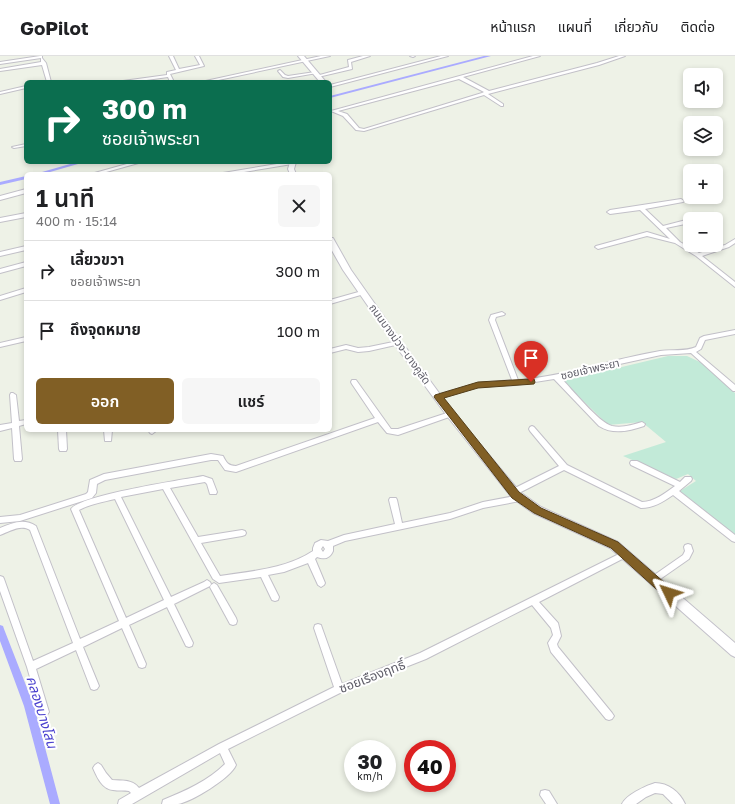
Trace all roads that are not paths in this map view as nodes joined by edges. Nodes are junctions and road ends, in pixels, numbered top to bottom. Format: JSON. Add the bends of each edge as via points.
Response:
{"nodes":[{"id":1,"x":41,"y":56,"type":"edge"},
{"id":2,"x":171,"y":56,"type":"edge"},
{"id":3,"x":197,"y":56,"type":"edge"},
{"id":4,"x":328,"y":56,"type":"edge"},
{"id":5,"x":368,"y":56,"type":"edge"},
{"id":6,"x":446,"y":56,"type":"edge"},
{"id":7,"x":538,"y":56,"type":"edge"},
{"id":8,"x":623,"y":56,"type":"edge"},
{"id":9,"x":304,"y":59,"type":"edge"},
{"id":10,"x":0,"y":63,"type":"edge"},
{"id":11,"x":44,"y":63,"type":"junction"},
{"id":12,"x":0,"y":70,"type":"edge"},
{"id":13,"x":178,"y":71,"type":"junction"},
{"id":14,"x":280,"y":71,"type":"dead end"},
{"id":15,"x":316,"y":75,"type":"junction"},
{"id":16,"x":168,"y":76,"type":"junction"},
{"id":17,"x":459,"y":77,"type":"junction"},
{"id":18,"x":48,"y":80,"type":"edge"},
{"id":19,"x":138,"y":80,"type":"edge"},
{"id":20,"x":171,"y":80,"type":"edge"},
{"id":21,"x":212,"y":80,"type":"edge"},
{"id":22,"x":320,"y":80,"type":"edge"},
{"id":23,"x":332,"y":85,"type":"edge"},
{"id":24,"x":23,"y":89,"type":"edge"},
{"id":25,"x":0,"y":92,"type":"edge"},
{"id":26,"x":485,"y":93,"type":"junction"},
{"id":27,"x":502,"y":105,"type":"dead end"},
{"id":28,"x":332,"y":111,"type":"edge"},
{"id":29,"x":24,"y":145,"type":"edge"},
{"id":30,"x":14,"y":147,"type":"dead end"},
{"id":31,"x":132,"y":164,"type":"edge"},
{"id":32,"x":286,"y":164,"type":"edge"},
{"id":33,"x":101,"y":172,"type":"edge"},
{"id":34,"x":236,"y":172,"type":"edge"},
{"id":35,"x":24,"y":192,"type":"edge"},
{"id":36,"x":0,"y":198,"type":"edge"},
{"id":37,"x":681,"y":201,"type":"dead end"},
{"id":38,"x":641,"y":208,"type":"junction"},
{"id":39,"x":610,"y":212,"type":"dead end"},
{"id":40,"x":24,"y":215,"type":"edge"},
{"id":41,"x":0,"y":220,"type":"edge"},
{"id":42,"x":683,"y":223,"type":"edge"},
{"id":43,"x":661,"y":228,"type":"junction"},
{"id":44,"x":735,"y":241,"type":"edge"},
{"id":45,"x":678,"y":243,"type":"junction"},
{"id":46,"x":598,"y":247,"type":"dead end"},
{"id":47,"x":24,"y":248,"type":"edge"},
{"id":48,"x":333,"y":252,"type":"edge"},
{"id":49,"x":0,"y":254,"type":"edge"},
{"id":50,"x":698,"y":255,"type":"junction"},
{"id":51,"x":24,"y":264,"type":"edge"},
{"id":52,"x":0,"y":270,"type":"edge"},
{"id":53,"x":735,"y":285,"type":"edge"},
{"id":54,"x":24,"y":291,"type":"edge"},
{"id":55,"x":362,"y":293,"type":"junction"},
{"id":56,"x":0,"y":298,"type":"edge"},
{"id":57,"x":332,"y":301,"type":"edge"},
{"id":58,"x":502,"y":314,"type":"dead end"},
{"id":59,"x":735,"y":332,"type":"edge"},
{"id":60,"x":24,"y":339,"type":"edge"},
{"id":61,"x":398,"y":343,"type":"junction"},
{"id":62,"x":0,"y":344,"type":"edge"},
{"id":63,"x":692,"y":351,"type":"junction"},
{"id":64,"x":332,"y":352,"type":"edge"},
{"id":65,"x":556,"y":377,"type":"junction"},
{"id":66,"x":354,"y":382,"type":"dead end"},
{"id":67,"x":516,"y":383,"type":"junction"},
{"id":68,"x":735,"y":389,"type":"edge"},
{"id":69,"x":13,"y":395,"type":"dead end"},
{"id":70,"x":438,"y":397,"type":"junction"},
{"id":71,"x":450,"y":414,"type":"junction"},
{"id":72,"x":379,"y":419,"type":"junction"},
{"id":73,"x":24,"y":423,"type":"edge"},
{"id":74,"x":642,"y":424,"type":"dead end"},
{"id":75,"x":15,"y":425,"type":"junction"},
{"id":76,"x":0,"y":428,"type":"edge"},
{"id":77,"x":532,"y":429,"type":"dead end"},
{"id":78,"x":62,"y":432,"type":"edge"},
{"id":79,"x":108,"y":432,"type":"edge"},
{"id":80,"x":108,"y":439,"type":"dead end"},
{"id":81,"x":63,"y":449,"type":"dead end"},
{"id":82,"x":18,"y":459,"type":"dead end"},
{"id":83,"x":634,"y":463,"type":"dead end"},
{"id":84,"x":564,"y":467,"type":"junction"},
{"id":85,"x":688,"y":479,"type":"dead end"},
{"id":86,"x":166,"y":486,"type":"junction"},
{"id":87,"x":677,"y":488,"type":"junction"},
{"id":88,"x":212,"y":492,"type":"dead end"},
{"id":89,"x":517,"y":495,"type":"junction"},
{"id":90,"x":117,"y":496,"type":"junction"},
{"id":91,"x":393,"y":500,"type":"dead end"},
{"id":92,"x":1,"y":520,"type":"edge"},
{"id":93,"x":399,"y":526,"type":"junction"},
{"id":94,"x":0,"y":532,"type":"edge"},
{"id":95,"x":242,"y":534,"type":"dead end"},
{"id":96,"x":735,"y":540,"type":"edge"},
{"id":97,"x":195,"y":541,"type":"junction"},
{"id":98,"x":688,"y":547,"type":"dead end"},
{"id":99,"x":625,"y":554,"type":"junction"},
{"id":100,"x":314,"y":556,"type":"junction"},
{"id":101,"x":263,"y":573,"type":"junction"},
{"id":102,"x":0,"y":578,"type":"edge"},
{"id":103,"x":654,"y":580,"type":"junction"},
{"id":104,"x":214,"y":582,"type":"junction"},
{"id":105,"x":321,"y":583,"type":"dead end"},
{"id":106,"x":274,"y":597,"type":"dead end"},
{"id":107,"x":169,"y":601,"type":"junction"},
{"id":108,"x":533,"y":601,"type":"junction"},
{"id":109,"x":233,"y":621,"type":"dead end"},
{"id":110,"x":125,"y":623,"type":"junction"},
{"id":111,"x":318,"y":628,"type":"dead end"},
{"id":112,"x":731,"y":642,"type":"edge"},
{"id":113,"x":189,"y":643,"type":"dead end"},
{"id":114,"x":78,"y":645,"type":"junction"},
{"id":115,"x":735,"y":651,"type":"edge"},
{"id":116,"x":142,"y":664,"type":"dead end"},
{"id":117,"x":31,"y":667,"type":"junction"},
{"id":118,"x":94,"y":686,"type":"dead end"},
{"id":119,"x":339,"y":689,"type":"junction"},
{"id":120,"x":44,"y":712,"type":"dead end"},
{"id":121,"x":609,"y":716,"type":"dead end"},
{"id":122,"x":222,"y":747,"type":"junction"},
{"id":123,"x":98,"y":768,"type":"dead end"},
{"id":124,"x":138,"y":794,"type":"junction"},
{"id":125,"x":545,"y":795,"type":"dead end"},
{"id":126,"x":123,"y":804,"type":"edge"},
{"id":127,"x":167,"y":804,"type":"edge"},
{"id":128,"x":552,"y":804,"type":"edge"},
{"id":129,"x":627,"y":804,"type":"edge"},
{"id":130,"x":680,"y":804,"type":"edge"}],
"edges":[{"from":1,"to":10,"type":"street"},
{"from":1,"to":11,"type":"street"},
{"from":2,"to":13,"type":"street"},
{"from":3,"to":13,"type":"street","via":[[202,66]]},
{"from":4,"to":9,"type":"street"},
{"from":5,"to":15,"type":"street","via":[[349,61],[351,68]]},
{"from":6,"to":23,"type":"street"},
{"from":7,"to":17,"type":"street"},
{"from":8,"to":26,"type":"street"},
{"from":9,"to":15,"type":"street"},
{"from":9,"to":21,"type":"street"},
{"from":11,"to":12,"type":"street"},
{"from":11,"to":18,"type":"street"},
{"from":13,"to":16,"type":"street","via":[[167,73]]},
{"from":14,"to":15,"type":"street","via":[[289,77]]},
{"from":15,"to":22,"type":"street"},
{"from":16,"to":19,"type":"street"},
{"from":16,"to":20,"type":"street"},
{"from":17,"to":26,"type":"street"},
{"from":17,"to":28,"type":"street"},
{"from":24,"to":25,"type":"street"},
{"from":26,"to":27,"type":"street"},
{"from":26,"to":28,"type":"street","via":[[364,130],[358,129],[346,115]]},
{"from":29,"to":30,"type":"street"},
{"from":31,"to":33,"type":"street"},
{"from":32,"to":34,"type":"street"},
{"from":35,"to":36,"type":"street"},
{"from":37,"to":38,"type":"street"},
{"from":38,"to":39,"type":"street"},
{"from":38,"to":43,"type":"street"},
{"from":40,"to":41,"type":"street"},
{"from":42,"to":43,"type":"street"},
{"from":43,"to":45,"type":"street"},
{"from":44,"to":50,"type":"street"},
{"from":45,"to":46,"type":"street","via":[[647,234]]},
{"from":45,"to":50,"type":"street"},
{"from":47,"to":49,"type":"street"},
{"from":48,"to":55,"type":"street","name":"ถนนบางม่วง-บางคูลัด"},
{"from":50,"to":53,"type":"street"},
{"from":51,"to":52,"type":"street"},
{"from":54,"to":56,"type":"street"},
{"from":55,"to":57,"type":"street"},
{"from":55,"to":61,"type":"street","name":"ถนนบางม่วง-บางคูลัด"},
{"from":58,"to":67,"type":"street","via":[[493,316],[492,320]]},
{"from":59,"to":63,"type":"street","via":[[706,337],[702,339],[698,348]]},
{"from":60,"to":62,"type":"street"},
{"from":61,"to":64,"type":"street","via":[[369,350]]},
{"from":61,"to":70,"type":"street","name":"ถนนบางม่วง-บางคูลัด"},
{"from":63,"to":65,"type":"street","name":"ซอยเจ้าพระยา","via":[[661,353]]},
{"from":63,"to":68,"type":"street"},
{"from":65,"to":67,"type":"street","name":"ซอยเจ้าพระยา"},
{"from":65,"to":74,"type":"street","via":[[603,425],[622,429]]},
{"from":66,"to":72,"type":"street"},
{"from":67,"to":70,"type":"street","name":"ซอยเจ้าพระยา","via":[[478,385]]},
{"from":69,"to":75,"type":"street"},
{"from":70,"to":71,"type":"street","name":"ถนนบางม่วง-บางคูลัด"},
{"from":71,"to":72,"type":"street","via":[[394,432],[386,428]]},
{"from":71,"to":89,"type":"street","name":"ถนนบางม่วง-บางคูลัด"},
{"from":72,"to":92,"type":"street","via":[[236,469],[229,469],[220,458],[211,457],[104,477],[93,482],[92,493],[89,496],[20,518]]},
{"from":73,"to":75,"type":"street"},
{"from":75,"to":76,"type":"street"},
{"from":75,"to":82,"type":"street"},
{"from":77,"to":84,"type":"street"},
{"from":78,"to":81,"type":"street"},
{"from":79,"to":80,"type":"street"},
{"from":83,"to":87,"type":"street"},
{"from":84,"to":87,"type":"street","via":[[641,505],[647,506]]},
{"from":84,"to":89,"type":"street"},
{"from":85,"to":87,"type":"street"},
{"from":86,"to":88,"type":"street","via":[[206,479],[210,482]]},
{"from":86,"to":90,"type":"street"},
{"from":86,"to":97,"type":"street"},
{"from":87,"to":96,"type":"street"},
{"from":89,"to":93,"type":"street","via":[[450,516]]},
{"from":89,"to":99,"type":"street","name":"ถนนบางม่วง-บางคูลัด","via":[[537,510],[614,545]]},
{"from":90,"to":107,"type":"street"},
{"from":90,"to":110,"type":"street","via":[[80,504],[75,511]]},
{"from":91,"to":93,"type":"street"},
{"from":93,"to":100,"type":"street","via":[[340,539],[327,544],[329,552]]},
{"from":94,"to":114,"type":"street","via":[[25,524],[33,528]]},
{"from":95,"to":97,"type":"street"},
{"from":97,"to":104,"type":"street"},
{"from":98,"to":103,"type":"street","via":[[686,557]]},
{"from":99,"to":103,"type":"street","name":"ถนนบางม่วง-บางคูลัด"},
{"from":99,"to":108,"type":"street","name":"ซอยเรืองฤทธิ์"},
{"from":100,"to":101,"type":"street"},
{"from":100,"to":105,"type":"street"},
{"from":101,"to":104,"type":"street"},
{"from":101,"to":106,"type":"street"},
{"from":102,"to":117,"type":"street"},
{"from":103,"to":112,"type":"street","name":"ถนนบางม่วง-บางคูลัด"},
{"from":104,"to":107,"type":"street"},
{"from":104,"to":109,"type":"street"},
{"from":107,"to":110,"type":"street"},
{"from":107,"to":113,"type":"street"},
{"from":108,"to":119,"type":"street","name":"ซอยเรืองฤทธิ์","via":[[414,660]]},
{"from":108,"to":121,"type":"street","via":[[555,626],[557,636],[552,643],[554,649]]},
{"from":110,"to":114,"type":"street"},
{"from":110,"to":116,"type":"street"},
{"from":111,"to":119,"type":"street"},
{"from":112,"to":115,"type":"street","name":"ถนนบางม่วง-บางคูลัด"},
{"from":114,"to":117,"type":"street"},
{"from":114,"to":118,"type":"street"},
{"from":117,"to":120,"type":"street"},
{"from":119,"to":122,"type":"street","name":"ซอยเรืองฤทธิ์"},
{"from":122,"to":124,"type":"street","name":"ซอยเรืองฤทธิ์"},
{"from":122,"to":127,"type":"street","via":[[231,765],[227,771],[219,778]]},
{"from":123,"to":124,"type":"street","via":[[106,784],[132,787]]},
{"from":124,"to":126,"type":"street","name":"ซอยเรืองฤทธิ์"},
{"from":125,"to":128,"type":"street"},
{"from":129,"to":130,"type":"street","via":[[654,787],[660,787],[672,794]]}]}
